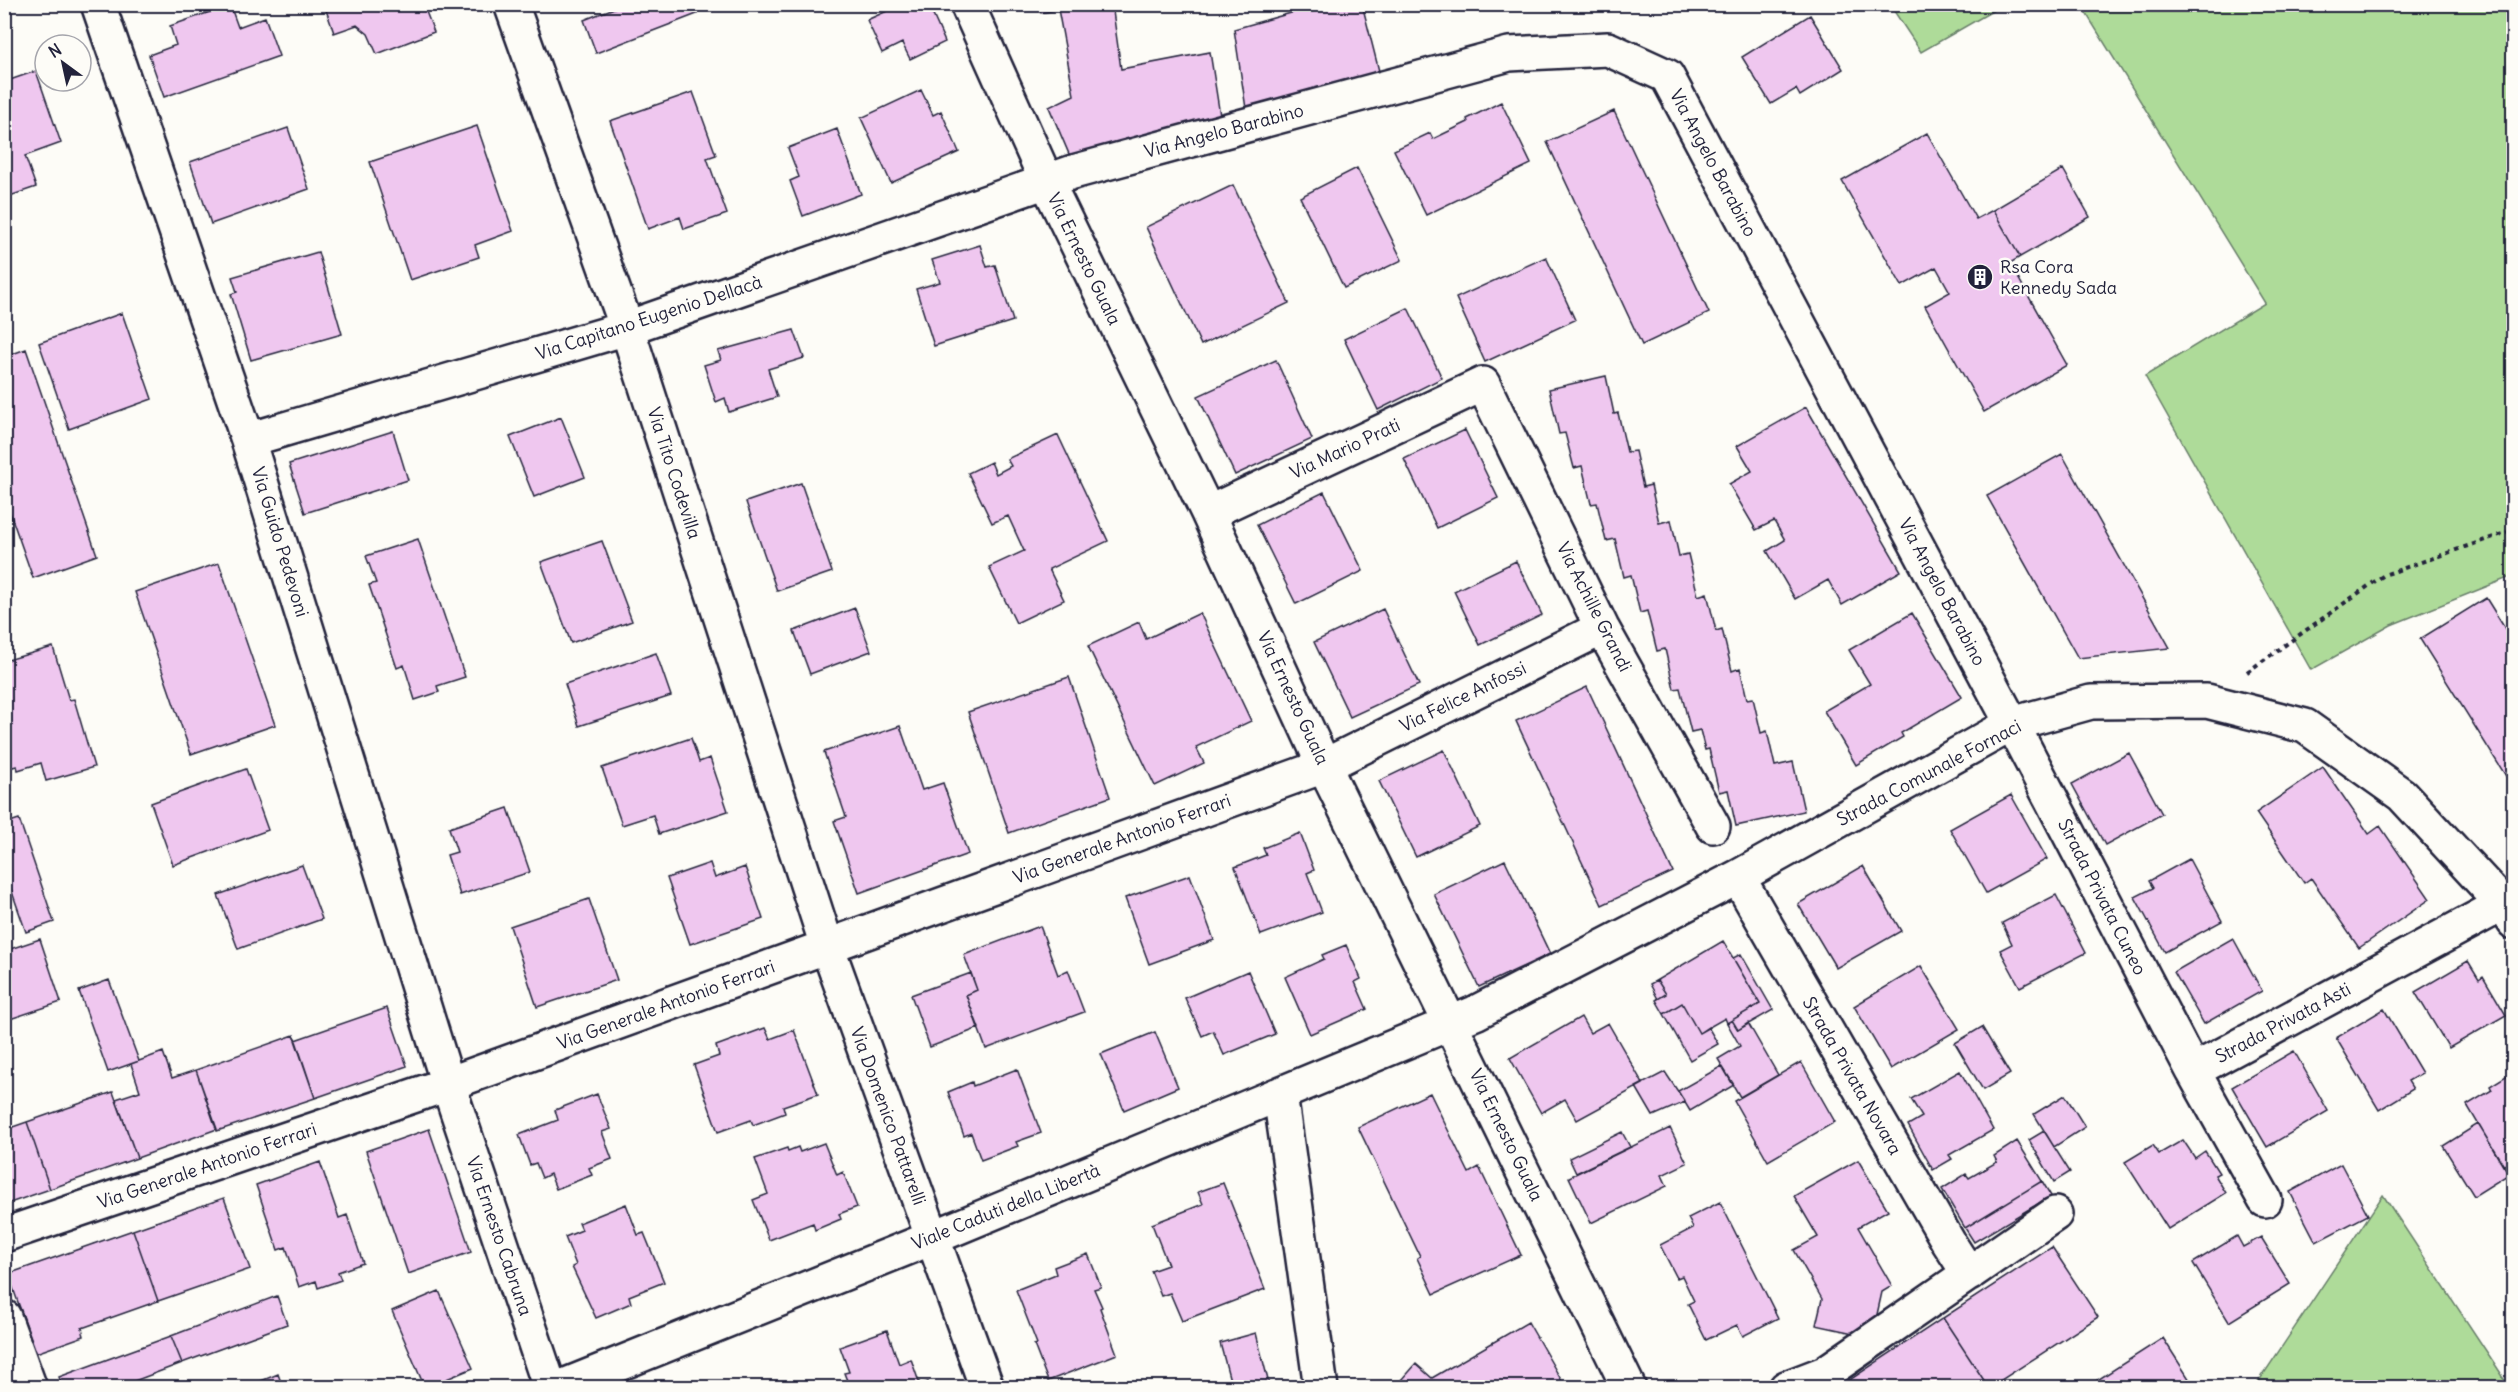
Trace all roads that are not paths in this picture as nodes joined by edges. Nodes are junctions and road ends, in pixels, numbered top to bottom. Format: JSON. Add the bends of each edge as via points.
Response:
{"nodes":[{"id":1,"x":98,"y":4,"type":"edge"},
{"id":2,"x":511,"y":4,"type":"edge"},
{"id":3,"x":967,"y":4,"type":"edge"},
{"id":4,"x":1046,"y":180,"type":"junction"},
{"id":5,"x":627,"y":328,"type":"junction"},
{"id":6,"x":1483,"y":384,"type":"joint"},
{"id":7,"x":248,"y":440,"type":"junction"},
{"id":8,"x":1208,"y":513,"type":"junction"},
{"id":9,"x":1602,"y":628,"type":"junction"},
{"id":10,"x":2012,"y":724,"type":"junction"},
{"id":11,"x":1324,"y":766,"type":"junction"},
{"id":12,"x":1713,"y":826,"type":"dead end"},
{"id":13,"x":1737,"y":877,"type":"junction"},
{"id":14,"x":2510,"y":909,"type":"edge"},
{"id":15,"x":827,"y":946,"type":"junction"},
{"id":16,"x":1451,"y":1024,"type":"junction"},
{"id":17,"x":2193,"y":1071,"type":"junction"},
{"id":18,"x":448,"y":1084,"type":"junction"},
{"id":19,"x":1280,"y":1094,"type":"junction"},
{"id":20,"x":2265,"y":1200,"type":"dead end"},
{"id":21,"x":2055,"y":1214,"type":"dead end"},
{"id":22,"x":4,"y":1235,"type":"edge"},
{"id":23,"x":932,"y":1238,"type":"junction"},
{"id":24,"x":1969,"y":1274,"type":"junction"},
{"id":25,"x":4,"y":1317,"type":"edge"},
{"id":26,"x":1632,"y":1382,"type":"edge"},
{"id":27,"x":30,"y":1388,"type":"edge"},
{"id":28,"x":550,"y":1388,"type":"edge"},
{"id":29,"x":559,"y":1388,"type":"edge"},
{"id":30,"x":987,"y":1388,"type":"edge"},
{"id":31,"x":1321,"y":1388,"type":"edge"},
{"id":32,"x":1786,"y":1388,"type":"edge"}],
"edges":[{"from":1,"to":7,"type":"street","name":"Via Guido Pedevoni"},
{"from":2,"to":5,"type":"street","name":"Via Tito Codevilla"},
{"from":3,"to":4,"type":"street","name":"Via Ernesto Guala"},
{"from":4,"to":5,"type":"street","name":"Via Capitano Eugenio Dellacà"},
{"from":4,"to":8,"type":"street","name":"Via Ernesto Guala"},
{"from":4,"to":10,"type":"street","name":"Via Angelo Barabino","via":[[1509,54],[1608,49],[1667,76]]},
{"from":5,"to":7,"type":"street","name":"Via Capitano Eugenio Dellacà"},
{"from":5,"to":15,"type":"street","name":"Via Tito Codevilla"},
{"from":6,"to":8,"type":"street","name":"Via Mario Prati"},
{"from":6,"to":9,"type":"street","name":"Via Achille Grandi"},
{"from":7,"to":18,"type":"street","name":"Via Guido Pedevoni"},
{"from":8,"to":11,"type":"street","name":"Via Ernesto Guala"},
{"from":9,"to":11,"type":"street","name":"Via Felice Anfossi"},
{"from":9,"to":12,"type":"street","name":"Via Achille Grandi"},
{"from":10,"to":13,"type":"street","name":"Strada Comunale Fornaci"},
{"from":10,"to":14,"type":"street","name":"Strada Comunale Fornaci","via":[[2091,702],[2207,701],[2305,726],[2402,795]]},
{"from":10,"to":17,"type":"street","name":"Strada Privata Cuneo"},
{"from":11,"to":15,"type":"street","name":"Via Generale Antonio Ferrari"},
{"from":11,"to":16,"type":"street","name":"Via Ernesto Guala"},
{"from":13,"to":16,"type":"street","name":"Strada Comunale Fornaci"},
{"from":13,"to":24,"type":"street","name":"Strada Privata Novara"},
{"from":14,"to":17,"type":"street","name":"Strada Privata Asti"},
{"from":15,"to":18,"type":"street","name":"Via Generale Antonio Ferrari"},
{"from":15,"to":23,"type":"street","name":"Via Domenico Pattarelli"},
{"from":16,"to":19,"type":"street","name":"Viale Caduti della Libertà"},
{"from":16,"to":26,"type":"street","name":"Via Ernesto Guala"},
{"from":17,"to":20,"type":"street"},
{"from":18,"to":22,"type":"street","name":"Via Generale Antonio Ferrari"},
{"from":18,"to":28,"type":"street","name":"Via Ernesto Cabruna"},
{"from":19,"to":23,"type":"street","name":"Viale Caduti della Libertà"},
{"from":19,"to":31,"type":"street"},
{"from":21,"to":24,"type":"street"},
{"from":23,"to":29,"type":"street","name":"Viale Caduti della Libertà"},
{"from":23,"to":30,"type":"street","name":"Via Domenico Pattarelli"},
{"from":24,"to":32,"type":"street","via":[[1825,1373]]},
{"from":25,"to":27,"type":"street"}]}
